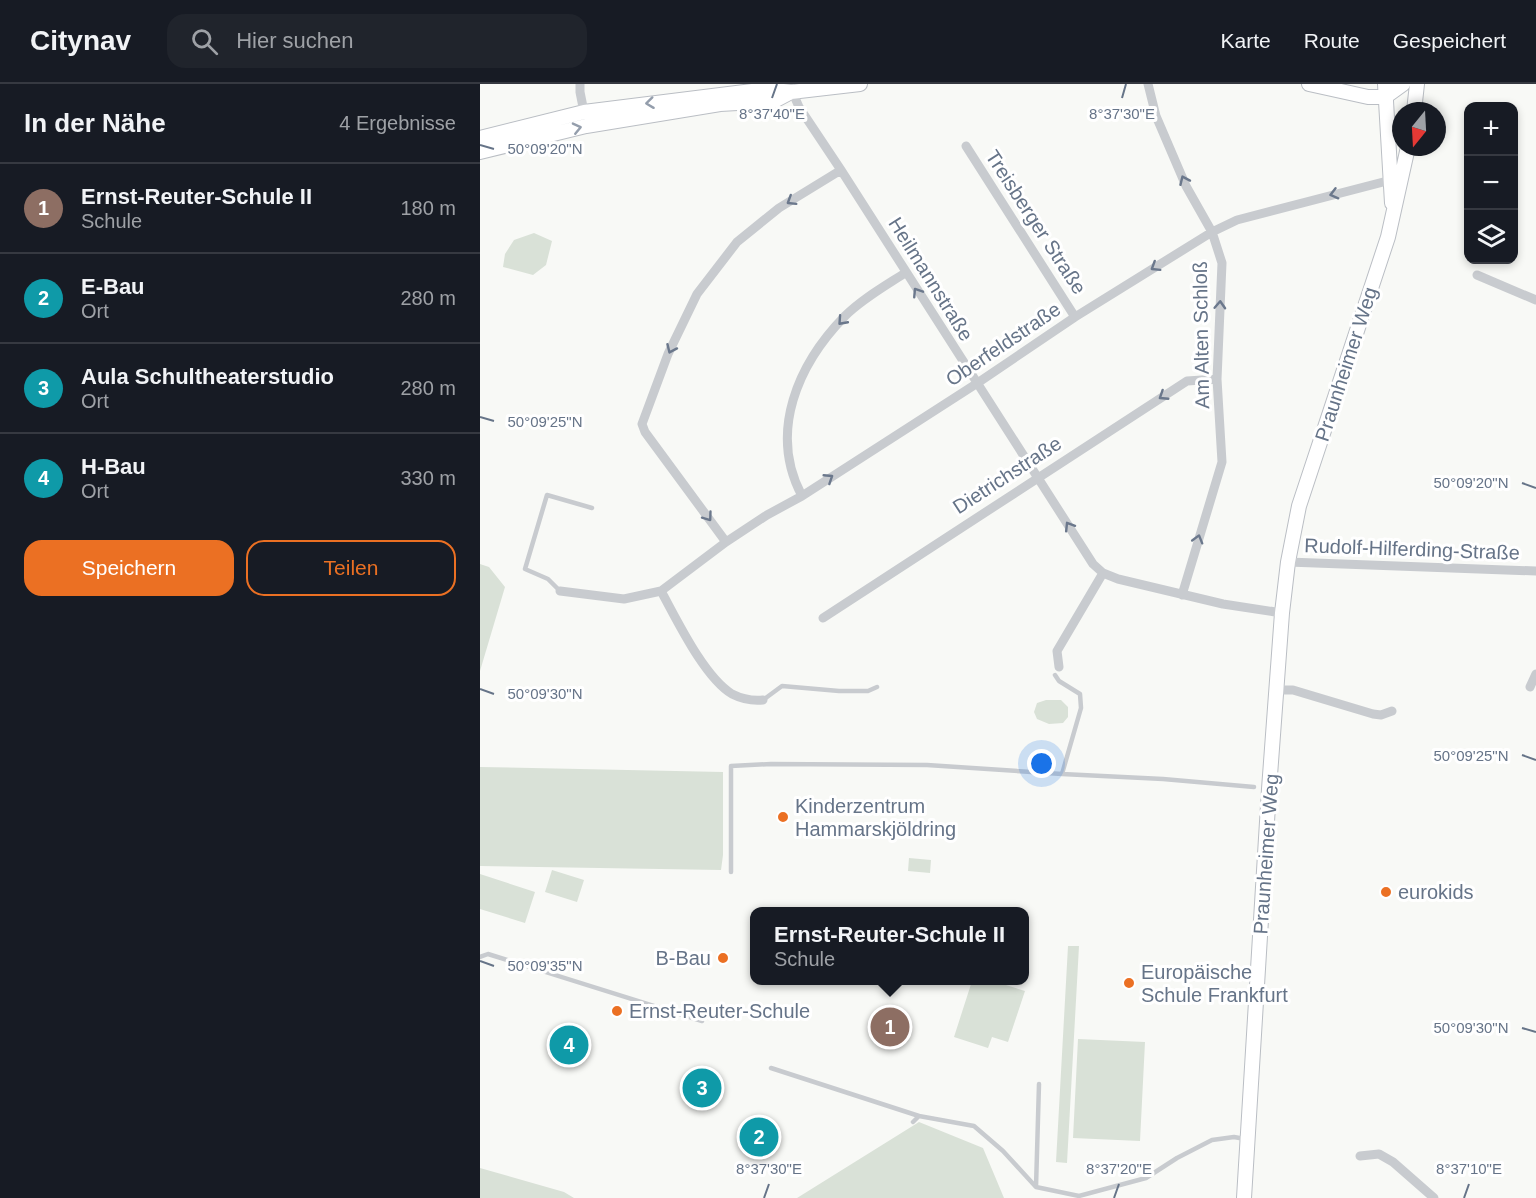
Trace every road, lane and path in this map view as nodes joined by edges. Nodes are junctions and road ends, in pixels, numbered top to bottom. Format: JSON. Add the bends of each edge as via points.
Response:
{"nodes":[{"id":1,"x":580,"y":84,"type":"edge"},
{"id":2,"x":860,"y":84,"type":"edge"},
{"id":3,"x":1148,"y":84,"type":"edge"},
{"id":4,"x":1309,"y":84,"type":"edge"},
{"id":5,"x":1403,"y":84,"type":"edge"},
{"id":6,"x":1417,"y":84,"type":"edge"},
{"id":7,"x":790,"y":88,"type":"edge"},
{"id":8,"x":1385,"y":91,"type":"edge"},
{"id":9,"x":1415,"y":102,"type":"edge"},
{"id":10,"x":584,"y":112,"type":"junction"},
{"id":11,"x":480,"y":138,"type":"edge"},
{"id":12,"x":966,"y":146,"type":"dead end"},
{"id":13,"x":480,"y":152,"type":"edge"},
{"id":14,"x":1406,"y":156,"type":"edge"},
{"id":15,"x":841,"y":170,"type":"junction"},
{"id":16,"x":1391,"y":180,"type":"junction"},
{"id":17,"x":1393,"y":217,"type":"junction"},
{"id":18,"x":1212,"y":232,"type":"junction"},
{"id":19,"x":905,"y":273,"type":"junction"},
{"id":20,"x":1477,"y":275,"type":"dead end"},
{"id":21,"x":1536,"y":300,"type":"edge"},
{"id":22,"x":1075,"y":317,"type":"junction"},
{"id":23,"x":1217,"y":379,"type":"junction"},
{"id":24,"x":976,"y":384,"type":"junction"},
{"id":25,"x":1037,"y":477,"type":"junction"},
{"id":26,"x":802,"y":496,"type":"junction"},
{"id":27,"x":592,"y":508,"type":"dead end"},
{"id":28,"x":726,"y":542,"type":"junction"},
{"id":29,"x":1288,"y":562,"type":"junction"},
{"id":30,"x":1536,"y":571,"type":"edge"},
{"id":31,"x":1103,"y":573,"type":"junction"},
{"id":32,"x":560,"y":591,"type":"joint"},
{"id":33,"x":661,"y":591,"type":"junction"},
{"id":34,"x":1182,"y":595,"type":"junction"},
{"id":35,"x":1282,"y":612,"type":"junction"},
{"id":36,"x":823,"y":618,"type":"dead end"},
{"id":37,"x":1057,"y":671,"type":"joint"},
{"id":38,"x":1536,"y":674,"type":"edge"},
{"id":39,"x":877,"y":687,"type":"dead end"},
{"id":40,"x":1530,"y":687,"type":"dead end"},
{"id":41,"x":1276,"y":690,"type":"junction"},
{"id":42,"x":763,"y":700,"type":"joint"},
{"id":43,"x":1392,"y":711,"type":"dead end"},
{"id":44,"x":1062,"y":774,"type":"junction"},
{"id":45,"x":1254,"y":787,"type":"dead end"},
{"id":46,"x":731,"y":872,"type":"dead end"},
{"id":47,"x":480,"y":957,"type":"edge"},
{"id":48,"x":702,"y":1021,"type":"dead end"},
{"id":49,"x":771,"y":1068,"type":"dead end"},
{"id":50,"x":1039,"y":1084,"type":"dead end"},
{"id":51,"x":919,"y":1116,"type":"junction"},
{"id":52,"x":913,"y":1122,"type":"dead end"},
{"id":53,"x":1248,"y":1139,"type":"junction"},
{"id":54,"x":1360,"y":1156,"type":"dead end"},
{"id":55,"x":1036,"y":1187,"type":"junction"},
{"id":56,"x":1244,"y":1198,"type":"edge"},
{"id":57,"x":1434,"y":1198,"type":"edge"}],
"edges":[{"from":1,"to":10,"type":"street"},
{"from":2,"to":7,"type":"main road"},
{"from":18,"to":3,"type":"street","name":"Am Alten Schloß","one_way":true,"via":[[1186,186],[1156,116]]},
{"from":4,"to":8,"type":"main road","via":[[1355,96]]},
{"from":5,"to":8,"type":"main road"},
{"from":6,"to":9,"type":"main road"},
{"from":7,"to":10,"type":"main road","one_way":true},
{"from":13,"to":7,"type":"main road","one_way":true,"via":[[586,126],[720,104],[774,101]]},
{"from":7,"to":15,"type":"street","name":"Heilmannstraße"},
{"from":8,"to":16,"type":"main road","name":"Praunheimer Weg"},
{"from":10,"to":11,"type":"main road"},
{"from":12,"to":22,"type":"street","name":"Treisberger Straße"},
{"from":14,"to":17,"type":"main road","name":"Praunheimer Weg"},
{"from":15,"to":19,"type":"street","name":"Heilmannstraße"},
{"from":15,"to":28,"type":"street","one_way":true,"via":[[779,208],[737,242],[697,294],[668,354],[642,424]]},
{"from":16,"to":17,"type":"main road","name":"Praunheimer Weg"},
{"from":16,"to":18,"type":"street","name":"Oberfeldstraße","one_way":true,"via":[[1237,220]]},
{"from":17,"to":29,"type":"main road","name":"Praunheimer Weg","via":[[1299,506]]},
{"from":18,"to":22,"type":"street","name":"Oberfeldstraße","one_way":true},
{"from":23,"to":18,"type":"street","name":"Am Alten Schloß","one_way":true,"via":[[1222,263]]},
{"from":24,"to":19,"type":"street","name":"Heilmannstraße","one_way":true},
{"from":19,"to":26,"type":"street","one_way":true,"via":[[846,315],[817,350],[798,382],[788,413],[787,443],[793,480]]},
{"from":20,"to":21,"type":"street"},
{"from":22,"to":24,"type":"street","name":"Oberfeldstraße"},
{"from":23,"to":25,"type":"street","name":"Dietrichstraße","one_way":true,"via":[[1187,381]]},
{"from":34,"to":23,"type":"street","name":"Am Alten Schloß","one_way":true,"via":[[1222,462]]},
{"from":24,"to":25,"type":"street","name":"Heilmannstraße"},
{"from":26,"to":24,"type":"street","name":"Oberfeldstraße","one_way":true},
{"from":31,"to":25,"type":"street","name":"Heilmannstraße","one_way":true,"via":[[1093,564]]},
{"from":25,"to":36,"type":"street","name":"Dietrichstraße"},
{"from":26,"to":28,"type":"street","name":"Oberfeldstraße"},
{"from":27,"to":32,"type":"lane","via":[[547,495],[525,569],[548,579]]},
{"from":28,"to":33,"type":"street","name":"Oberfeldstraße"},
{"from":29,"to":30,"type":"street","name":"Rudolf-Hilferding-Straße"},
{"from":29,"to":35,"type":"main road","name":"Praunheimer Weg"},
{"from":31,"to":34,"type":"street"},
{"from":31,"to":37,"type":"street","via":[[1057,651]]},
{"from":32,"to":33,"type":"street","name":"Oberfeldstraße","via":[[624,599]]},
{"from":33,"to":42,"type":"street","via":[[710,673],[732,693],[753,701]]},
{"from":34,"to":35,"type":"street"},
{"from":35,"to":41,"type":"main road","name":"Praunheimer Weg"},
{"from":37,"to":44,"type":"lane","via":[[1059,681],[1080,694],[1082,708]]},
{"from":38,"to":40,"type":"street"},
{"from":39,"to":42,"type":"lane","via":[[839,691],[782,686]]},
{"from":41,"to":43,"type":"street","via":[[1293,690],[1373,714]]},
{"from":41,"to":53,"type":"main road","name":"Praunheimer Weg"},
{"from":44,"to":45,"type":"lane"},
{"from":44,"to":46,"type":"lane","via":[[905,765],[731,766]]},
{"from":47,"to":48,"type":"lane","via":[[488,954]]},
{"from":49,"to":51,"type":"lane"},
{"from":50,"to":55,"type":"lane"},
{"from":51,"to":52,"type":"lane"},
{"from":51,"to":55,"type":"lane","via":[[974,1126]]},
{"from":53,"to":55,"type":"lane","via":[[1212,1140],[1146,1178],[1078,1196]]},
{"from":53,"to":56,"type":"main road","name":"Praunheimer Weg"},
{"from":54,"to":57,"type":"street","via":[[1379,1154]]}]}
